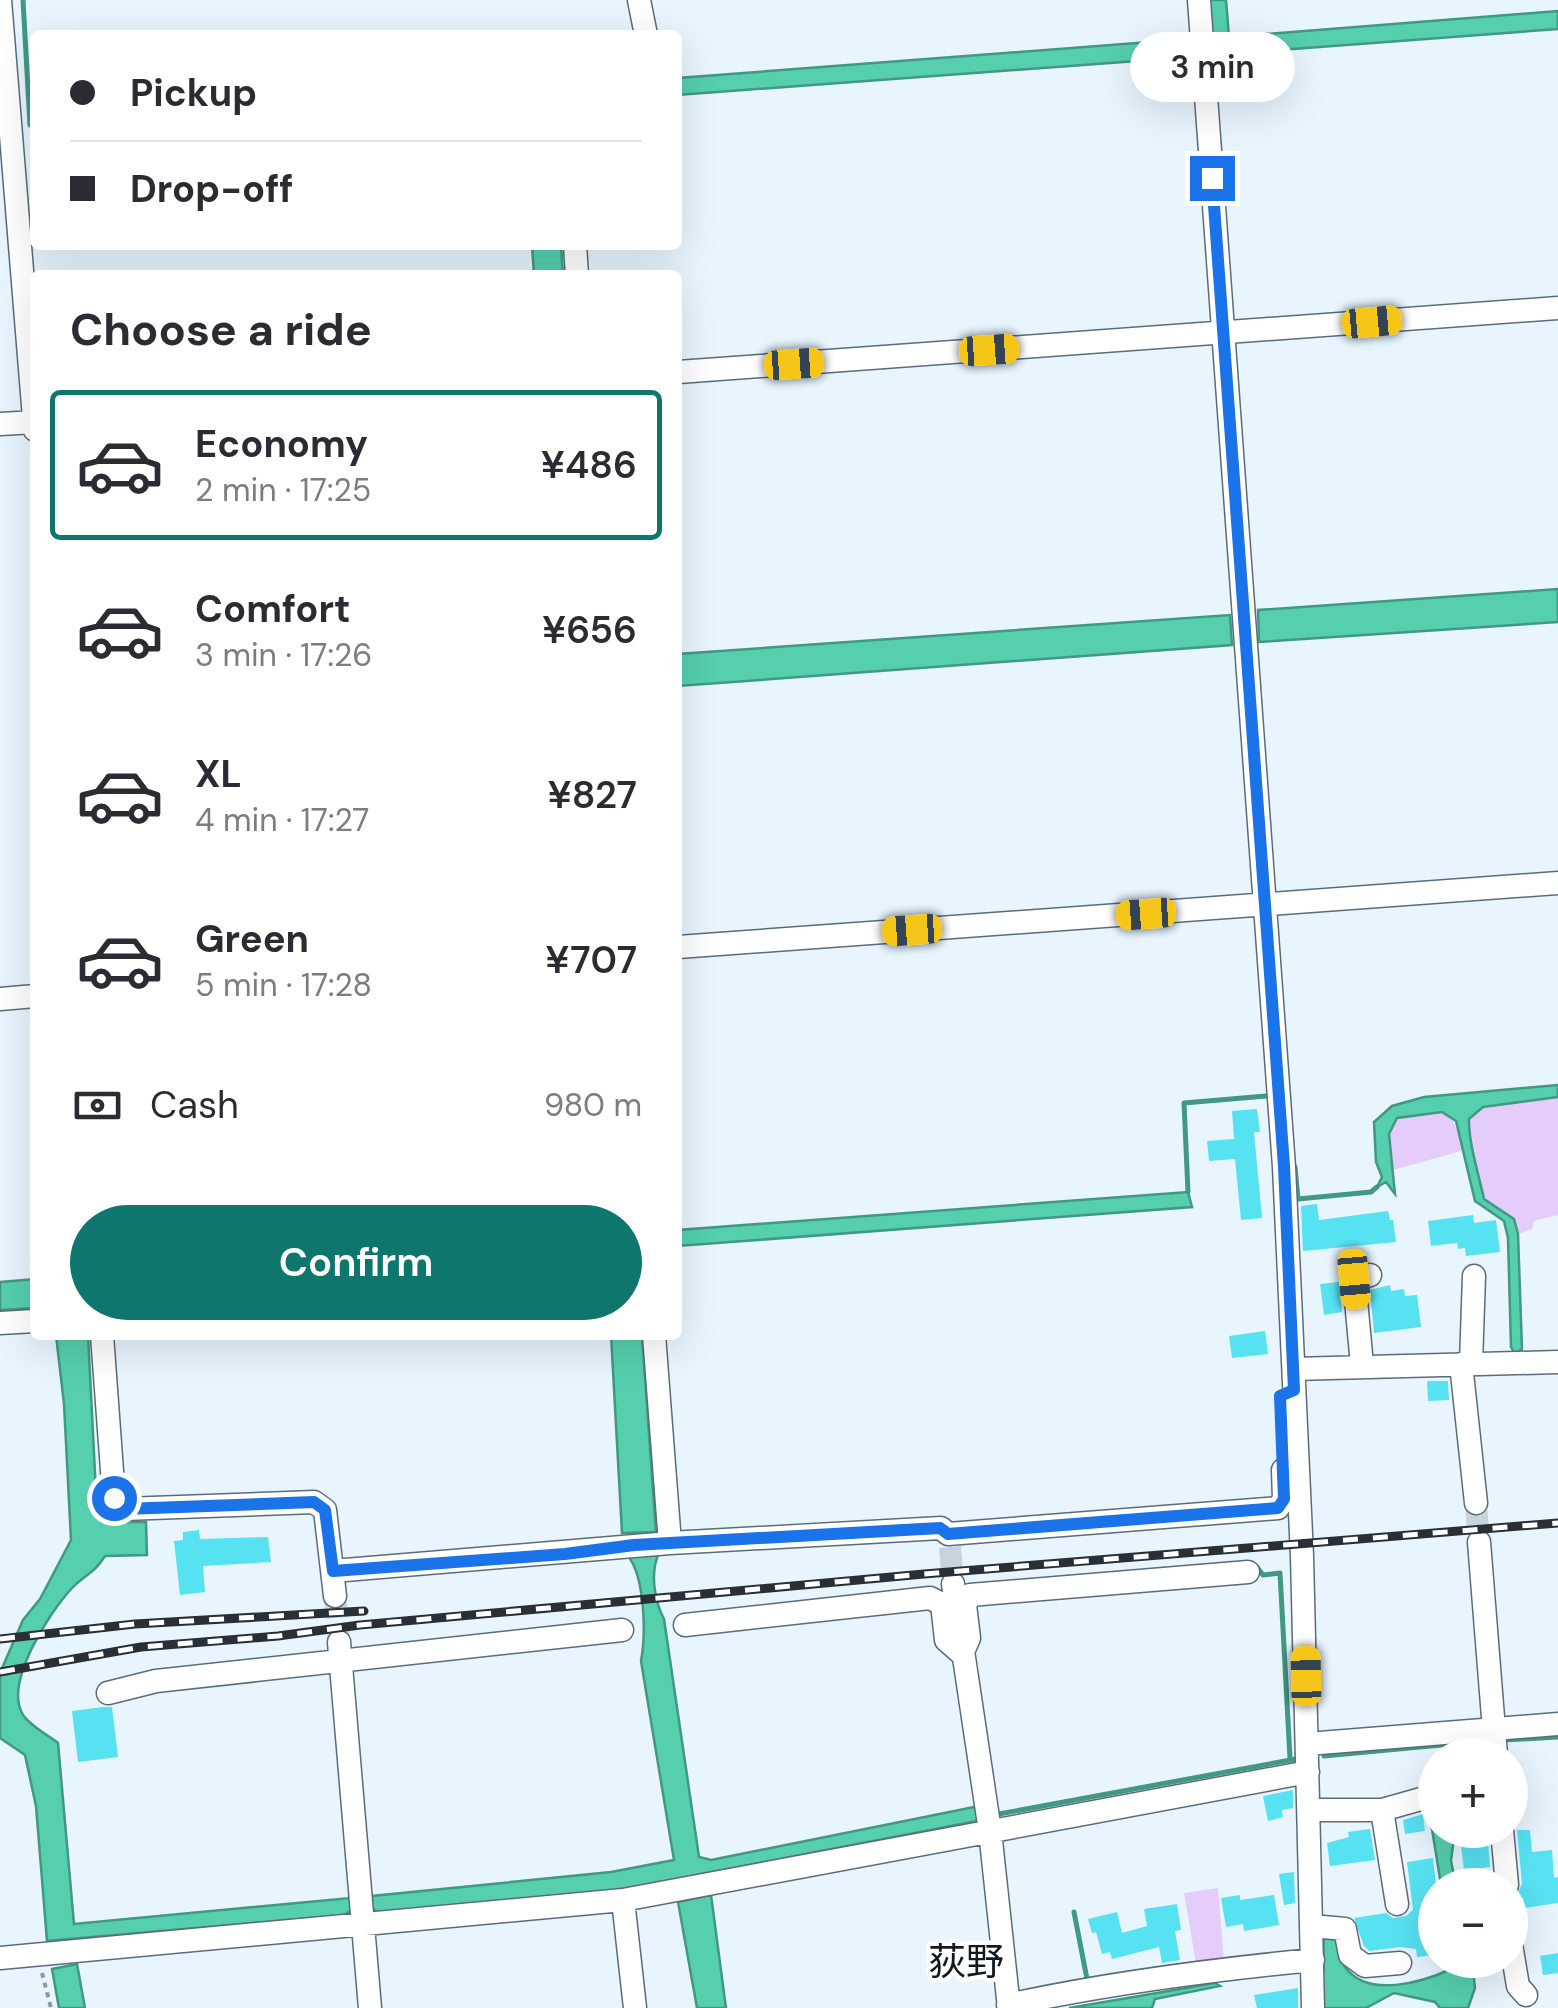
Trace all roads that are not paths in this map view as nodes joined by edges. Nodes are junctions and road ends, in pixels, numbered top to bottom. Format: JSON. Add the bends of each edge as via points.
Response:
{"nodes":[{"id":1,"x":0,"y":0,"type":"edge"},
{"id":2,"x":639,"y":0,"type":"edge"},
{"id":3,"x":1199,"y":0,"type":"edge"},
{"id":4,"x":645,"y":30,"type":"edge"},
{"id":5,"x":1558,"y":308,"type":"edge"},
{"id":6,"x":1223,"y":334,"type":"junction"},
{"id":7,"x":30,"y":356,"type":"edge"},
{"id":8,"x":682,"y":372,"type":"edge"},
{"id":9,"x":30,"y":422,"type":"edge"},
{"id":10,"x":0,"y":424,"type":"edge"},
{"id":11,"x":1558,"y":883,"type":"edge"},
{"id":12,"x":1263,"y":905,"type":"junction"},
{"id":13,"x":682,"y":947,"type":"edge"},
{"id":14,"x":30,"y":996,"type":"edge"},
{"id":15,"x":0,"y":998,"type":"edge"},
{"id":16,"x":1370,"y":1275,"type":"dead end"},
{"id":17,"x":1474,"y":1276,"type":"dead end"},
{"id":18,"x":30,"y":1320,"type":"edge"},
{"id":19,"x":0,"y":1323,"type":"edge"},
{"id":20,"x":102,"y":1340,"type":"edge"},
{"id":21,"x":654,"y":1340,"type":"edge"},
{"id":22,"x":1558,"y":1362,"type":"edge"},
{"id":23,"x":1466,"y":1363,"type":"junction"},
{"id":24,"x":1362,"y":1365,"type":"junction"},
{"id":25,"x":1294,"y":1380,"type":"junction"},
{"id":26,"x":1476,"y":1503,"type":"tunnel mouth"},
{"id":27,"x":1479,"y":1542,"type":"tunnel mouth"},
{"id":28,"x":651,"y":1544,"type":"junction"},
{"id":29,"x":333,"y":1571,"type":"junction"},
{"id":30,"x":1248,"y":1572,"type":"dead end"},
{"id":31,"x":953,"y":1584,"type":"tunnel mouth"},
{"id":32,"x":335,"y":1596,"type":"tunnel mouth"},
{"id":33,"x":684,"y":1624,"type":"dead end"},
{"id":34,"x":622,"y":1630,"type":"dead end"},
{"id":35,"x":340,"y":1651,"type":"junction"},
{"id":36,"x":962,"y":1654,"type":"junction"},
{"id":37,"x":108,"y":1693,"type":"dead end"},
{"id":38,"x":1558,"y":1724,"type":"edge"},
{"id":39,"x":1494,"y":1730,"type":"junction"},
{"id":40,"x":1495,"y":1738,"type":"edge"},
{"id":41,"x":1307,"y":1744,"type":"junction"},
{"id":42,"x":1308,"y":1772,"type":"junction"},
{"id":43,"x":1418,"y":1800,"type":"edge"},
{"id":44,"x":1308,"y":1810,"type":"junction"},
{"id":45,"x":1382,"y":1810,"type":"junction"},
{"id":46,"x":990,"y":1831,"type":"junction"},
{"id":47,"x":623,"y":1900,"type":"junction"},
{"id":48,"x":1398,"y":1904,"type":"dead end"},
{"id":49,"x":362,"y":1910,"type":"junction"},
{"id":50,"x":1312,"y":1926,"type":"junction"},
{"id":51,"x":0,"y":1958,"type":"edge"},
{"id":52,"x":1312,"y":1960,"type":"junction"},
{"id":53,"x":1400,"y":1963,"type":"dead end"},
{"id":54,"x":1517,"y":1978,"type":"edge"},
{"id":55,"x":1526,"y":1995,"type":"dead end"},
{"id":56,"x":1008,"y":2006,"type":"edge"},
{"id":57,"x":370,"y":2008,"type":"edge"},
{"id":58,"x":635,"y":2008,"type":"edge"},
{"id":59,"x":1314,"y":2008,"type":"edge"}],
"edges":[{"from":1,"to":7,"type":"street"},
{"from":2,"to":4,"type":"street"},
{"from":3,"to":6,"type":"street"},
{"from":5,"to":6,"type":"street"},
{"from":6,"to":8,"type":"street"},
{"from":6,"to":12,"type":"street"},
{"from":9,"to":10,"type":"street"},
{"from":11,"to":12,"type":"street"},
{"from":12,"to":13,"type":"street"},
{"from":12,"to":25,"type":"street"},
{"from":14,"to":15,"type":"street"},
{"from":16,"to":24,"type":"street","via":[[1354,1279]]},
{"from":17,"to":23,"type":"street"},
{"from":18,"to":19,"type":"street"},
{"from":20,"to":29,"type":"street","via":[[114,1498],[124,1509],[314,1502],[325,1510]]},
{"from":21,"to":28,"type":"street"},
{"from":22,"to":23,"type":"street"},
{"from":23,"to":24,"type":"street"},
{"from":23,"to":26,"type":"street"},
{"from":24,"to":25,"type":"street"},
{"from":25,"to":28,"type":"street","via":[[1280,1396],[1284,1499],[1278,1508],[949,1541],[940,1528]]},
{"from":25,"to":41,"type":"street"},
{"from":27,"to":39,"type":"street"},
{"from":28,"to":29,"type":"street"},
{"from":29,"to":32,"type":"street"},
{"from":30,"to":36,"type":"street","via":[[970,1595]]},
{"from":31,"to":36,"type":"street"},
{"from":33,"to":36,"type":"street","via":[[930,1598],[942,1604],[946,1640]]},
{"from":34,"to":35,"type":"street"},
{"from":35,"to":37,"type":"street"},
{"from":35,"to":49,"type":"street"},
{"from":36,"to":46,"type":"street"},
{"from":38,"to":39,"type":"street"},
{"from":39,"to":40,"type":"street"},
{"from":39,"to":41,"type":"street"},
{"from":41,"to":42,"type":"street"},
{"from":42,"to":44,"type":"street"},
{"from":42,"to":46,"type":"street"},
{"from":43,"to":45,"type":"street"},
{"from":44,"to":45,"type":"street"},
{"from":44,"to":50,"type":"street"},
{"from":45,"to":48,"type":"street"},
{"from":46,"to":47,"type":"street"},
{"from":46,"to":56,"type":"street"},
{"from":47,"to":49,"type":"street"},
{"from":47,"to":58,"type":"street"},
{"from":49,"to":51,"type":"street"},
{"from":49,"to":57,"type":"street"},
{"from":50,"to":52,"type":"street"},
{"from":50,"to":53,"type":"street","via":[[1345,1929],[1350,1955],[1366,1966]]},
{"from":52,"to":56,"type":"street","via":[[1100,1985]]},
{"from":52,"to":59,"type":"street"},
{"from":54,"to":55,"type":"street"}]}
